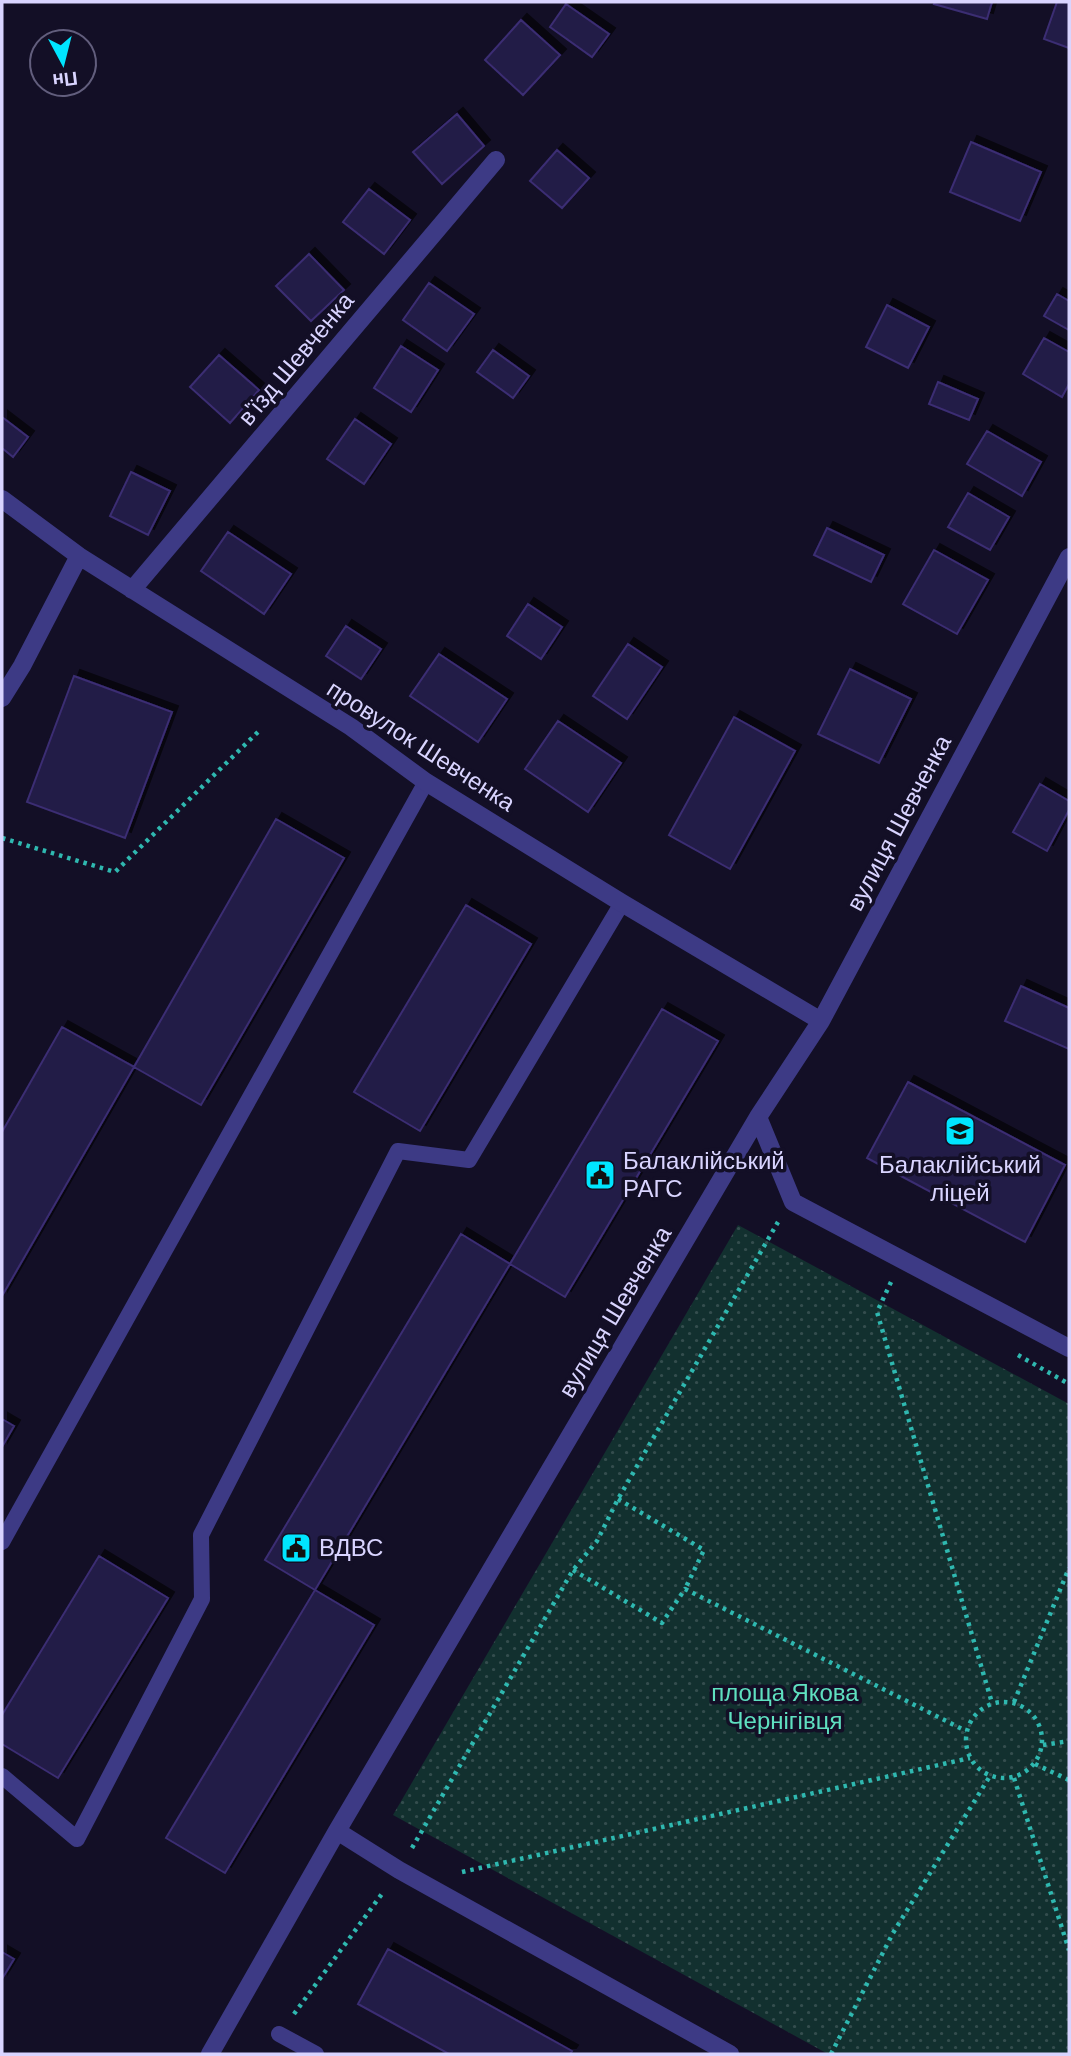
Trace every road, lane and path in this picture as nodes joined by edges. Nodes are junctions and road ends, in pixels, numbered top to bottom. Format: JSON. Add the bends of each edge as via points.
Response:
{"nodes":[{"id":1,"x":496,"y":160,"type":"dead end"},
{"id":2,"x":2,"y":499,"type":"edge"},
{"id":3,"x":79,"y":556,"type":"junction"},
{"id":4,"x":1069,"y":557,"type":"edge"},
{"id":5,"x":132,"y":590,"type":"junction"},
{"id":6,"x":2,"y":698,"type":"edge"},
{"id":7,"x":260,"y":730,"type":"dead end"},
{"id":8,"x":426,"y":782,"type":"junction"},
{"id":9,"x":2,"y":838,"type":"edge"},
{"id":10,"x":622,"y":903,"type":"junction"},
{"id":11,"x":821,"y":1021,"type":"junction"},
{"id":12,"x":758,"y":1117,"type":"junction"},
{"id":13,"x":793,"y":1202,"type":"junction"},
{"id":14,"x":902,"y":1259,"type":"junction"},
{"id":15,"x":1069,"y":1348,"type":"edge"},
{"id":16,"x":618,"y":1499,"type":"junction"},
{"id":17,"x":2,"y":1542,"type":"edge"},
{"id":18,"x":1069,"y":1568,"type":"edge"},
{"id":19,"x":573,"y":1570,"type":"junction"},
{"id":20,"x":685,"y":1589,"type":"junction"},
{"id":21,"x":1014,"y":1702,"type":"junction"},
{"id":22,"x":992,"y":1703,"type":"junction"},
{"id":23,"x":966,"y":1731,"type":"junction"},
{"id":24,"x":1069,"y":1741,"type":"edge"},
{"id":25,"x":1043,"y":1745,"type":"junction"},
{"id":26,"x":970,"y":1758,"type":"junction"},
{"id":27,"x":1035,"y":1764,"type":"junction"},
{"id":28,"x":2,"y":1776,"type":"edge"},
{"id":29,"x":990,"y":1776,"type":"junction"},
{"id":30,"x":1014,"y":1778,"type":"junction"},
{"id":31,"x":1069,"y":1780,"type":"edge"},
{"id":32,"x":337,"y":1831,"type":"junction"},
{"id":33,"x":399,"y":1870,"type":"junction"},
{"id":34,"x":421,"y":1882,"type":"junction"},
{"id":35,"x":1069,"y":1950,"type":"edge"},
{"id":36,"x":279,"y":2034,"type":"joint"},
{"id":37,"x":210,"y":2054,"type":"edge"},
{"id":38,"x":316,"y":2054,"type":"edge"},
{"id":39,"x":730,"y":2054,"type":"edge"},
{"id":40,"x":831,"y":2054,"type":"edge"}],
"edges":[{"from":1,"to":5,"type":"street","name":"в'їзд Шевченка"},
{"from":2,"to":3,"type":"street","name":"провулок Шевченка"},
{"from":3,"to":5,"type":"street","name":"провулок Шевченка"},
{"from":3,"to":6,"type":"street"},
{"from":4,"to":11,"type":"street","name":"вулиця Шевченка"},
{"from":5,"to":8,"type":"street","name":"провулок Шевченка","via":[[351,727]]},
{"from":7,"to":9,"type":"path","via":[[115,872]]},
{"from":8,"to":10,"type":"street","name":"провулок Шевченка"},
{"from":8,"to":17,"type":"lane"},
{"from":10,"to":11,"type":"street","name":"провулок Шевченка"},
{"from":10,"to":28,"type":"lane","via":[[469,1160],[398,1151],[201,1535],[202,1599],[77,1839]]},
{"from":11,"to":12,"type":"street","name":"вулиця Шевченка"},
{"from":12,"to":13,"type":"street"},
{"from":12,"to":32,"type":"street","name":"вулиця Шевченка"},
{"from":13,"to":14,"type":"street"},
{"from":13,"to":16,"type":"path"},
{"from":14,"to":15,"type":"street"},
{"from":14,"to":22,"type":"path","via":[[877,1312]]},
{"from":16,"to":19,"type":"path","via":[[597,1541]]},
{"from":16,"to":20,"type":"path","via":[[704,1550]]},
{"from":18,"to":21,"type":"path"},
{"from":19,"to":20,"type":"path","via":[[662,1623]]},
{"from":19,"to":33,"type":"path"},
{"from":20,"to":23,"type":"path"},
{"from":21,"to":22,"type":"path"},
{"from":21,"to":25,"type":"path","via":[[1030,1711],[1041,1726]]},
{"from":22,"to":23,"type":"path","via":[[975,1714]]},
{"from":23,"to":26,"type":"path"},
{"from":24,"to":25,"type":"path"},
{"from":25,"to":27,"type":"path"},
{"from":26,"to":29,"type":"path"},
{"from":26,"to":34,"type":"path"},
{"from":27,"to":30,"type":"path"},
{"from":27,"to":31,"type":"path"},
{"from":29,"to":30,"type":"path"},
{"from":29,"to":40,"type":"path","via":[[894,1933]]},
{"from":30,"to":35,"type":"path"},
{"from":32,"to":33,"type":"street"},
{"from":32,"to":37,"type":"street","name":"вулиця Шевченка"},
{"from":33,"to":34,"type":"street"},
{"from":33,"to":36,"type":"path"},
{"from":34,"to":39,"type":"street"},
{"from":36,"to":38,"type":"lane"}]}
